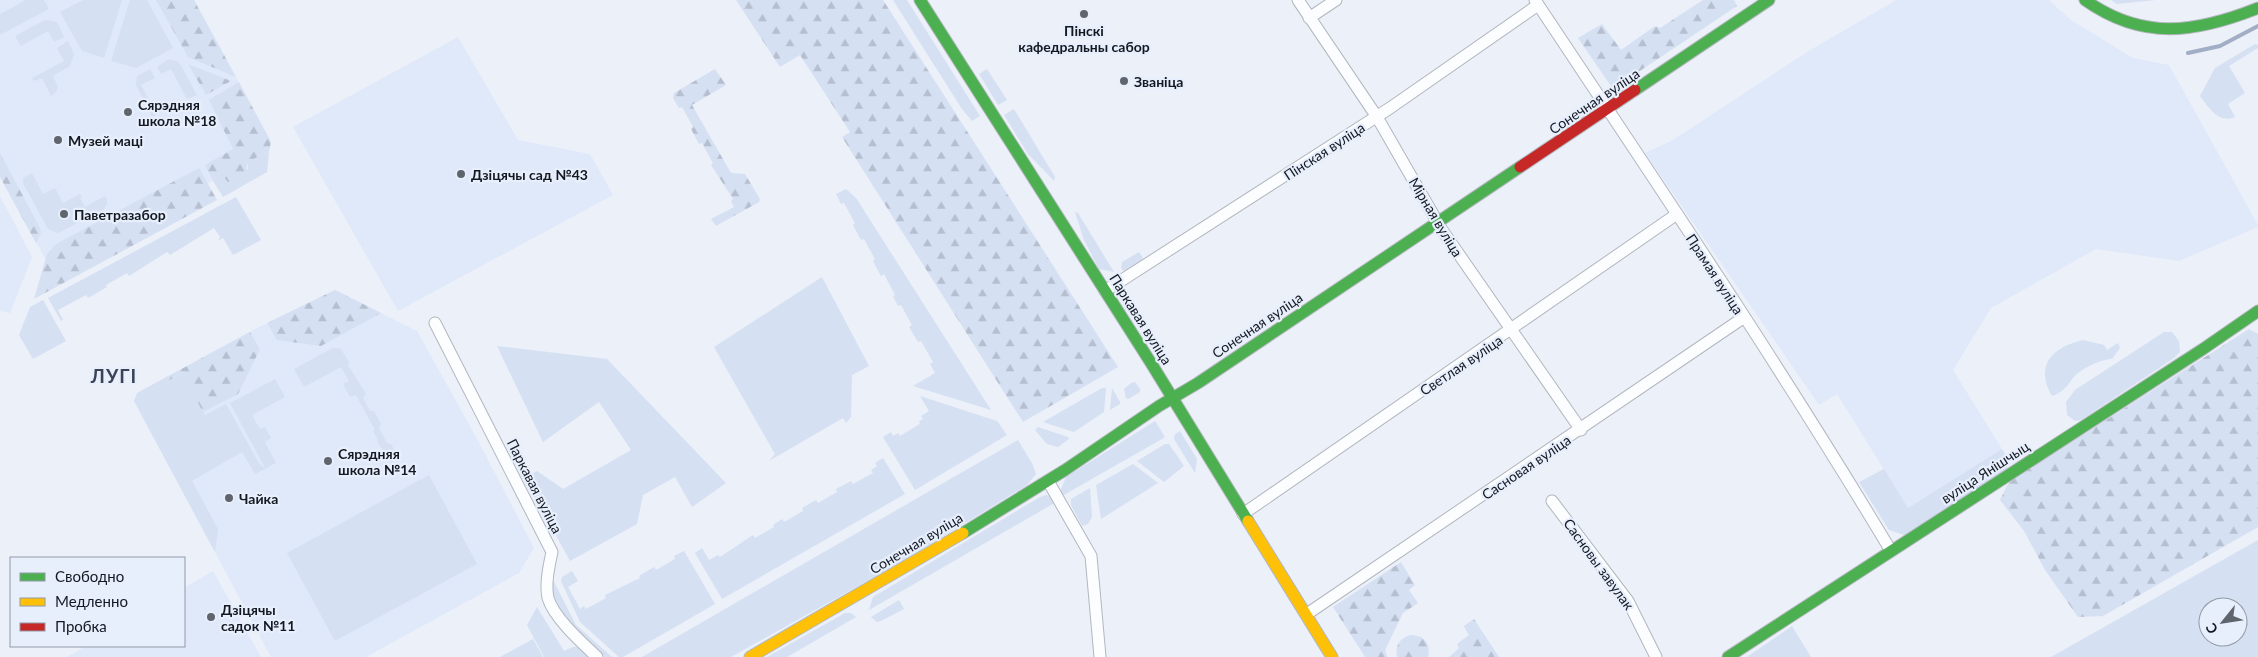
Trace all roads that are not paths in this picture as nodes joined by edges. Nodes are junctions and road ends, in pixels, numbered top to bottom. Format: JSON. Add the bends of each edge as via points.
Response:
{"nodes":[{"id":1,"x":920,"y":0,"type":"edge"},
{"id":2,"x":1298,"y":0,"type":"edge"},
{"id":3,"x":1336,"y":0,"type":"edge"},
{"id":4,"x":1769,"y":0,"type":"edge"},
{"id":5,"x":2085,"y":0,"type":"edge"},
{"id":6,"x":1537,"y":2,"type":"edge"},
{"id":7,"x":2258,"y":8,"type":"edge"},
{"id":8,"x":1310,"y":18,"type":"junction"},
{"id":9,"x":1608,"y":110,"type":"junction"},
{"id":10,"x":1377,"y":117,"type":"junction"},
{"id":11,"x":1677,"y":214,"type":"junction"},
{"id":12,"x":1439,"y":222,"type":"junction"},
{"id":13,"x":1106,"y":291,"type":"junction"},
{"id":14,"x":2258,"y":311,"type":"edge"},
{"id":15,"x":1743,"y":318,"type":"junction"},
{"id":16,"x":435,"y":323,"type":"dead end"},
{"id":17,"x":1510,"y":330,"type":"junction"},
{"id":18,"x":1172,"y":397,"type":"junction"},
{"id":19,"x":1580,"y":430,"type":"junction"},
{"id":20,"x":1048,"y":481,"type":"junction"},
{"id":21,"x":1552,"y":501,"type":"dead end"},
{"id":22,"x":1243,"y":514,"type":"junction"},
{"id":23,"x":1891,"y":551,"type":"junction"},
{"id":24,"x":1306,"y":614,"type":"junction"},
{"id":25,"x":597,"y":657,"type":"edge"},
{"id":26,"x":750,"y":657,"type":"edge"},
{"id":27,"x":1100,"y":657,"type":"edge"},
{"id":28,"x":1332,"y":657,"type":"edge"},
{"id":29,"x":1656,"y":657,"type":"edge"},
{"id":30,"x":1728,"y":657,"type":"edge"}],
"edges":[{"from":1,"to":13,"type":"street","name":"Паркавая вуліца"},
{"from":2,"to":8,"type":"street","name":"Мірная вуліца"},
{"from":3,"to":8,"type":"street"},
{"from":4,"to":9,"type":"street","name":"Сонечная вуліца"},
{"from":5,"to":7,"type":"street","via":[[2103,14],[2151,29],[2187,29],[2237,17]]},
{"from":6,"to":9,"type":"street","name":"Прамая вуліца"},
{"from":6,"to":10,"type":"street","name":"Пінская вуліца"},
{"from":8,"to":10,"type":"street","name":"Мірная вуліца"},
{"from":9,"to":11,"type":"street","name":"Прамая вуліца"},
{"from":9,"to":12,"type":"street","name":"Сонечная вуліца"},
{"from":10,"to":12,"type":"street","name":"Мірная вуліца"},
{"from":10,"to":13,"type":"street","name":"Пінская вуліца"},
{"from":11,"to":15,"type":"street","name":"Прамая вуліца"},
{"from":11,"to":17,"type":"street","name":"Светлая вуліца"},
{"from":12,"to":17,"type":"street","name":"Мірная вуліца"},
{"from":12,"to":18,"type":"street","name":"Сонечная вуліца","via":[[1198,383]]},
{"from":13,"to":18,"type":"street","name":"Паркавая вуліца"},
{"from":14,"to":23,"type":"street","name":"вуліца Янішчыц"},
{"from":15,"to":19,"type":"street","name":"Сасновая вуліца"},
{"from":15,"to":23,"type":"street","name":"Прамая вуліца"},
{"from":16,"to":25,"type":"street","name":"Паркавая вуліца","via":[[552,552],[548,598],[566,628]]},
{"from":17,"to":19,"type":"street","name":"Мірная вуліца"},
{"from":17,"to":22,"type":"street","name":"Светлая вуліца"},
{"from":18,"to":20,"type":"street","name":"Сонечная вуліца"},
{"from":18,"to":22,"type":"street","name":"Паркавая вуліца"},
{"from":19,"to":24,"type":"street","name":"Сасновая вуліца"},
{"from":20,"to":26,"type":"street","name":"Сонечная вуліца"},
{"from":20,"to":27,"type":"street","via":[[1091,556]]},
{"from":21,"to":29,"type":"street","name":"Сасновы завулак","via":[[1628,601]]},
{"from":22,"to":24,"type":"street","name":"Паркавая вуліца"},
{"from":23,"to":30,"type":"street","name":"вуліца Янішчыц"},
{"from":24,"to":28,"type":"street","name":"Паркавая вуліца"}]}
